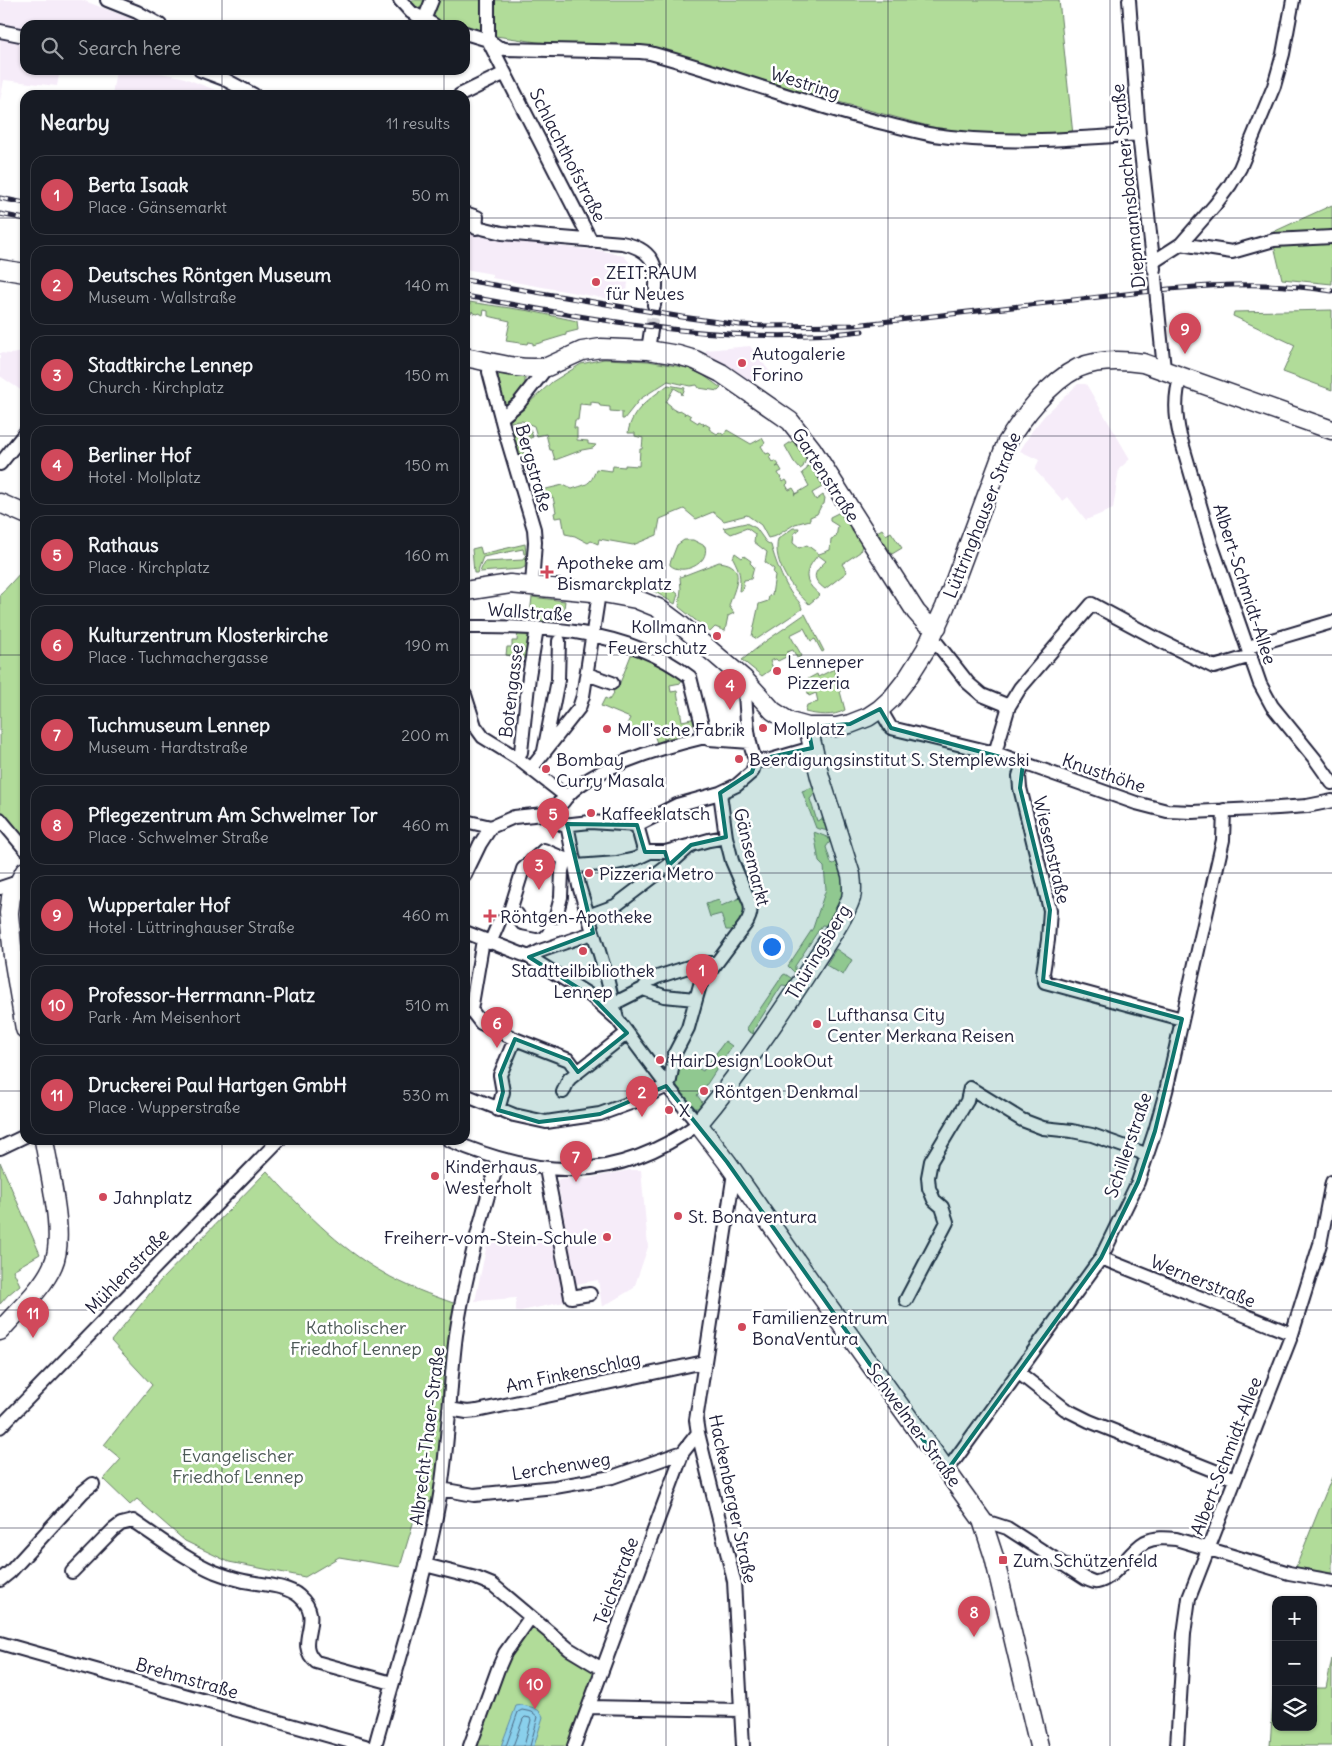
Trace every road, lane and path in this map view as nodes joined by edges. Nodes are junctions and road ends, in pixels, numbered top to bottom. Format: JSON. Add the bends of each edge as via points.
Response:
{"nodes":[{"id":1,"x":108,"y":0,"type":"edge"},
{"id":2,"x":400,"y":0,"type":"edge"},
{"id":3,"x":432,"y":0,"type":"edge"},
{"id":4,"x":488,"y":0,"type":"edge"},
{"id":5,"x":1129,"y":0,"type":"edge"},
{"id":6,"x":1293,"y":0,"type":"edge"},
{"id":7,"x":151,"y":20,"type":"edge"},
{"id":8,"x":424,"y":20,"type":"edge"},
{"id":9,"x":429,"y":20,"type":"edge"},
{"id":10,"x":0,"y":31,"type":"edge"},
{"id":11,"x":20,"y":35,"type":"edge"},
{"id":12,"x":470,"y":35,"type":"edge"},
{"id":13,"x":488,"y":40,"type":"junction"},
{"id":14,"x":505,"y":73,"type":"junction"},
{"id":15,"x":213,"y":75,"type":"edge"},
{"id":16,"x":245,"y":90,"type":"edge"},
{"id":17,"x":470,"y":90,"type":"edge"},
{"id":18,"x":1139,"y":134,"type":"junction"},
{"id":19,"x":470,"y":215,"type":"edge"},
{"id":20,"x":470,"y":226,"type":"edge"},
{"id":21,"x":1332,"y":237,"type":"edge"},
{"id":22,"x":591,"y":241,"type":"junction"},
{"id":23,"x":1181,"y":244,"type":"junction"},
{"id":24,"x":1154,"y":267,"type":"junction"},
{"id":25,"x":0,"y":269,"type":"edge"},
{"id":26,"x":20,"y":272,"type":"edge"},
{"id":27,"x":654,"y":305,"type":"tunnel mouth"},
{"id":28,"x":651,"y":330,"type":"tunnel mouth"},
{"id":29,"x":648,"y":350,"type":"junction"},
{"id":30,"x":470,"y":358,"type":"edge"},
{"id":31,"x":490,"y":362,"type":"junction"},
{"id":32,"x":547,"y":367,"type":"junction"},
{"id":33,"x":1164,"y":369,"type":"junction"},
{"id":34,"x":1181,"y":376,"type":"junction"},
{"id":35,"x":501,"y":418,"type":"junction"},
{"id":36,"x":1332,"y":430,"type":"edge"},
{"id":37,"x":20,"y":439,"type":"edge"},
{"id":38,"x":0,"y":464,"type":"edge"},
{"id":39,"x":0,"y":503,"type":"edge"},
{"id":40,"x":20,"y":512,"type":"edge"},
{"id":41,"x":532,"y":585,"type":"junction"},
{"id":42,"x":470,"y":590,"type":"edge"},
{"id":43,"x":599,"y":592,"type":"junction"},
{"id":44,"x":1332,"y":622,"type":"edge"},
{"id":45,"x":470,"y":627,"type":"edge"},
{"id":46,"x":537,"y":628,"type":"junction"},
{"id":47,"x":934,"y":632,"type":"junction"},
{"id":48,"x":592,"y":635,"type":"junction"},
{"id":49,"x":559,"y":641,"type":"dead end"},
{"id":50,"x":1249,"y":651,"type":"junction"},
{"id":51,"x":587,"y":674,"type":"junction"},
{"id":52,"x":744,"y":679,"type":"junction"},
{"id":53,"x":612,"y":683,"type":"dead end"},
{"id":54,"x":1009,"y":706,"type":"junction"},
{"id":55,"x":880,"y":709,"type":"junction"},
{"id":56,"x":470,"y":721,"type":"edge"},
{"id":57,"x":808,"y":727,"type":"junction"},
{"id":58,"x":705,"y":737,"type":"junction"},
{"id":59,"x":750,"y":742,"type":"junction"},
{"id":60,"x":812,"y":748,"type":"junction"},
{"id":61,"x":544,"y":750,"type":"junction"},
{"id":62,"x":995,"y":753,"type":"junction"},
{"id":63,"x":516,"y":758,"type":"junction"},
{"id":64,"x":756,"y":760,"type":"junction"},
{"id":65,"x":1023,"y":763,"type":"junction"},
{"id":66,"x":531,"y":769,"type":"junction"},
{"id":67,"x":1332,"y":783,"type":"edge"},
{"id":68,"x":720,"y":793,"type":"junction"},
{"id":69,"x":567,"y":797,"type":"junction"},
{"id":70,"x":1332,"y":801,"type":"edge"},
{"id":71,"x":1224,"y":810,"type":"junction"},
{"id":72,"x":544,"y":814,"type":"junction"},
{"id":73,"x":0,"y":819,"type":"edge"},
{"id":74,"x":470,"y":822,"type":"edge"},
{"id":75,"x":567,"y":824,"type":"junction"},
{"id":76,"x":637,"y":825,"type":"junction"},
{"id":77,"x":491,"y":827,"type":"junction"},
{"id":78,"x":726,"y":837,"type":"junction"},
{"id":79,"x":20,"y":843,"type":"edge"},
{"id":80,"x":691,"y":845,"type":"junction"},
{"id":81,"x":665,"y":852,"type":"junction"},
{"id":82,"x":645,"y":854,"type":"junction"},
{"id":83,"x":571,"y":861,"type":"junction"},
{"id":84,"x":470,"y":865,"type":"edge"},
{"id":85,"x":669,"y":865,"type":"junction"},
{"id":86,"x":20,"y":877,"type":"edge"},
{"id":87,"x":20,"y":880,"type":"edge"},
{"id":88,"x":0,"y":888,"type":"edge"},
{"id":89,"x":556,"y":916,"type":"dead end"},
{"id":90,"x":588,"y":916,"type":"junction"},
{"id":91,"x":503,"y":917,"type":"junction"},
{"id":92,"x":537,"y":926,"type":"dead end"},
{"id":93,"x":592,"y":933,"type":"junction"},
{"id":94,"x":470,"y":934,"type":"edge"},
{"id":95,"x":486,"y":941,"type":"junction"},
{"id":96,"x":529,"y":957,"type":"junction"},
{"id":97,"x":715,"y":963,"type":"junction"},
{"id":98,"x":643,"y":989,"type":"junction"},
{"id":99,"x":20,"y":999,"type":"edge"},
{"id":100,"x":695,"y":999,"type":"junction"},
{"id":101,"x":470,"y":1004,"type":"edge"},
{"id":102,"x":612,"y":1004,"type":"junction"},
{"id":103,"x":470,"y":1014,"type":"edge"},
{"id":104,"x":617,"y":1020,"type":"junction"},
{"id":105,"x":1182,"y":1020,"type":"junction"},
{"id":106,"x":627,"y":1033,"type":"junction"},
{"id":107,"x":514,"y":1039,"type":"junction"},
{"id":108,"x":578,"y":1072,"type":"junction"},
{"id":109,"x":667,"y":1086,"type":"junction"},
{"id":110,"x":563,"y":1092,"type":"dead end"},
{"id":111,"x":470,"y":1097,"type":"edge"},
{"id":112,"x":498,"y":1110,"type":"junction"},
{"id":113,"x":698,"y":1124,"type":"junction"},
{"id":114,"x":20,"y":1138,"type":"edge"},
{"id":115,"x":45,"y":1145,"type":"edge"},
{"id":116,"x":273,"y":1145,"type":"edge"},
{"id":117,"x":463,"y":1145,"type":"edge"},
{"id":118,"x":0,"y":1148,"type":"edge"},
{"id":119,"x":1146,"y":1157,"type":"junction"},
{"id":120,"x":499,"y":1158,"type":"junction"},
{"id":121,"x":546,"y":1169,"type":"junction"},
{"id":122,"x":734,"y":1173,"type":"junction"},
{"id":123,"x":1332,"y":1182,"type":"edge"},
{"id":124,"x":1101,"y":1258,"type":"junction"},
{"id":125,"x":590,"y":1294,"type":"dead end"},
{"id":126,"x":906,"y":1300,"type":"dead end"},
{"id":127,"x":0,"y":1330,"type":"edge"},
{"id":128,"x":1292,"y":1334,"type":"junction"},
{"id":129,"x":704,"y":1362,"type":"junction"},
{"id":130,"x":1019,"y":1373,"type":"junction"},
{"id":131,"x":449,"y":1410,"type":"junction"},
{"id":132,"x":0,"y":1427,"type":"edge"},
{"id":133,"x":698,"y":1433,"type":"junction"},
{"id":134,"x":683,"y":1452,"type":"junction"},
{"id":135,"x":946,"y":1472,"type":"junction"},
{"id":136,"x":1235,"y":1480,"type":"junction"},
{"id":137,"x":93,"y":1484,"type":"dead end"},
{"id":138,"x":441,"y":1489,"type":"junction"},
{"id":139,"x":982,"y":1520,"type":"junction"},
{"id":140,"x":1208,"y":1549,"type":"junction"},
{"id":141,"x":425,"y":1565,"type":"junction"},
{"id":142,"x":72,"y":1572,"type":"dead end"},
{"id":143,"x":0,"y":1580,"type":"edge"},
{"id":144,"x":1332,"y":1581,"type":"edge"},
{"id":145,"x":530,"y":1618,"type":"junction"},
{"id":146,"x":0,"y":1643,"type":"edge"},
{"id":147,"x":602,"y":1669,"type":"junction"},
{"id":148,"x":392,"y":1683,"type":"junction"},
{"id":149,"x":589,"y":1707,"type":"junction"},
{"id":150,"x":740,"y":1710,"type":"junction"},
{"id":151,"x":365,"y":1746,"type":"edge"},
{"id":152,"x":375,"y":1746,"type":"edge"},
{"id":153,"x":470,"y":1746,"type":"edge"},
{"id":154,"x":574,"y":1746,"type":"edge"},
{"id":155,"x":743,"y":1746,"type":"edge"},
{"id":156,"x":1039,"y":1746,"type":"edge"},
{"id":157,"x":1177,"y":1746,"type":"edge"}],
"edges":[{"from":1,"to":7,"type":"street"},
{"from":2,"to":8,"type":"street","via":[[410,12]]},
{"from":3,"to":9,"type":"street"},
{"from":4,"to":13,"type":"street"},
{"from":5,"to":18,"type":"street","name":"Diepmannsbacher Straße"},
{"from":6,"to":23,"type":"street","via":[[1277,76],[1245,157],[1225,193]]},
{"from":10,"to":11,"type":"street"},
{"from":12,"to":13,"type":"street","name":"Westring"},
{"from":13,"to":14,"type":"street","name":"Schlachthofstraße"},
{"from":13,"to":18,"type":"street","name":"Westring","via":[[506,49],[650,53],[834,111],[948,137],[1037,140]]},
{"from":14,"to":17,"type":"street"},
{"from":14,"to":22,"type":"street","name":"Schlachthofstraße"},
{"from":15,"to":16,"type":"street"},
{"from":18,"to":24,"type":"street","name":"Diepmannsbacher Straße"},
{"from":19,"to":20,"type":"street","via":[[477,218]]},
{"from":20,"to":22,"type":"street","via":[[502,233]]},
{"from":21,"to":23,"type":"street","via":[[1274,240],[1232,252]]},
{"from":22,"to":27,"type":"street","name":"Schlachthofstraße","via":[[622,243],[644,251],[656,272]]},
{"from":23,"to":24,"type":"street"},
{"from":24,"to":33,"type":"street","name":"Diepmannsbacher Straße","bridge":true},
{"from":25,"to":26,"type":"street"},
{"from":28,"to":29,"type":"street"},
{"from":29,"to":32,"type":"street","name":"Gartenstraße","via":[[588,349]]},
{"from":29,"to":47,"type":"street","name":"Gartenstraße","via":[[702,362],[794,424],[916,612]]},
{"from":30,"to":31,"type":"street"},
{"from":31,"to":32,"type":"street","via":[[523,368]]},
{"from":31,"to":35,"type":"street","name":"Bergstraße","via":[[489,372]]},
{"from":32,"to":35,"type":"street","name":"Gartenstraße","via":[[519,403]]},
{"from":33,"to":34,"type":"street","name":"Lüttringhauser Straße"},
{"from":33,"to":47,"type":"street","name":"Lüttringhauser Straße","via":[[1136,362],[1104,361],[1074,371],[1039,400],[1006,444]]},
{"from":34,"to":36,"type":"street","name":"Lüttringhauser Straße"},
{"from":34,"to":50,"type":"street","name":"Albert-Schmidt-Allee","via":[[1176,399],[1180,436],[1211,542]]},
{"from":35,"to":41,"type":"street","name":"Bergstraße","via":[[534,529]]},
{"from":37,"to":38,"type":"street"},
{"from":39,"to":40,"type":"street"},
{"from":41,"to":42,"type":"street","via":[[510,584]]},
{"from":41,"to":43,"type":"street"},
{"from":43,"to":48,"type":"street","name":"Wallstraße"},
{"from":43,"to":52,"type":"street","via":[[636,599],[658,608]]},
{"from":44,"to":50,"type":"street"},
{"from":45,"to":46,"type":"street","name":"Wallstraße"},
{"from":46,"to":48,"type":"street","name":"Wallstraße"},
{"from":46,"to":63,"type":"street","name":"Botengasse","via":[[521,752]]},
{"from":47,"to":54,"type":"street","name":"Gartenstraße","via":[[968,683],[982,695]]},
{"from":47,"to":55,"type":"street","name":"Lüttringhauser Straße","via":[[918,663]]},
{"from":48,"to":51,"type":"street"},
{"from":48,"to":58,"type":"street","name":"Wallstraße","via":[[641,648],[690,677]]},
{"from":49,"to":61,"type":"street","via":[[558,680]]},
{"from":50,"to":54,"type":"street","via":[[1214,667],[1092,604],[1020,688]]},
{"from":50,"to":67,"type":"street","name":"Albert-Schmidt-Allee","via":[[1260,684],[1272,706]]},
{"from":51,"to":53,"type":"street"},
{"from":51,"to":61,"type":"street","via":[[579,708]]},
{"from":52,"to":57,"type":"street","via":[[773,712]]},
{"from":52,"to":59,"type":"street"},
{"from":54,"to":62,"type":"street"},
{"from":55,"to":57,"type":"street","name":"Lüttringhauser Straße","via":[[850,724]]},
{"from":55,"to":62,"type":"street","name":"Knusthöhe","via":[[891,728]]},
{"from":56,"to":63,"type":"street","via":[[483,737]]},
{"from":57,"to":60,"type":"street","name":"Thüringsberg"},
{"from":58,"to":59,"type":"street"},
{"from":58,"to":69,"type":"street","via":[[662,748],[596,775]]},
{"from":59,"to":64,"type":"street"},
{"from":60,"to":64,"type":"street","via":[[767,761]]},
{"from":60,"to":113,"type":"street","name":"Thüringsberg","via":[[850,876],[851,898],[830,937],[757,1049]]},
{"from":61,"to":66,"type":"street"},
{"from":62,"to":65,"type":"street","name":"Knusthöhe"},
{"from":63,"to":66,"type":"street"},
{"from":64,"to":68,"type":"street","via":[[752,772],[737,785]]},
{"from":65,"to":71,"type":"street","name":"Knusthöhe","via":[[1158,810]]},
{"from":65,"to":105,"type":"street","name":"Wiesenstraße","via":[[1020,788],[1050,910],[1044,982]]},
{"from":66,"to":69,"type":"street"},
{"from":68,"to":76,"type":"street","via":[[677,805]]},
{"from":68,"to":78,"type":"street","name":"Gänsemarkt"},
{"from":69,"to":72,"type":"street"},
{"from":69,"to":75,"type":"street","via":[[560,816]]},
{"from":70,"to":71,"type":"street","name":"Knusthöhe","via":[[1307,806]]},
{"from":71,"to":105,"type":"street","name":"Schillerstraße","via":[[1223,840]]},
{"from":72,"to":75,"type":"street","via":[[563,825]]},
{"from":72,"to":77,"type":"street","via":[[514,817]]},
{"from":73,"to":79,"type":"street"},
{"from":74,"to":77,"type":"street"},
{"from":75,"to":76,"type":"street"},
{"from":75,"to":83,"type":"street"},
{"from":76,"to":82,"type":"street"},
{"from":77,"to":84,"type":"street"},
{"from":78,"to":80,"type":"street"},
{"from":78,"to":97,"type":"street","name":"Gänsemarkt","via":[[751,910],[750,918]]},
{"from":80,"to":81,"type":"street"},
{"from":80,"to":85,"type":"street"},
{"from":81,"to":82,"type":"street"},
{"from":81,"to":85,"type":"street"},
{"from":82,"to":83,"type":"street","via":[[626,861]]},
{"from":83,"to":89,"type":"street","via":[[562,871]]},
{"from":83,"to":90,"type":"street"},
{"from":83,"to":91,"type":"street","via":[[544,850],[523,869]]},
{"from":85,"to":90,"type":"street","via":[[610,908]]},
{"from":86,"to":88,"type":"street"},
{"from":87,"to":99,"type":"street","via":[[9,913]]},
{"from":90,"to":93,"type":"street"},
{"from":91,"to":92,"type":"street","via":[[517,914],[522,923]]},
{"from":91,"to":95,"type":"street"},
{"from":93,"to":96,"type":"street"},
{"from":93,"to":102,"type":"street"},
{"from":94,"to":95,"type":"street","name":"Schwelmer Straße"},
{"from":95,"to":96,"type":"street","name":"Schwelmer Straße"},
{"from":95,"to":101,"type":"street"},
{"from":96,"to":104,"type":"street","name":"Schwelmer Straße","via":[[591,996]]},
{"from":97,"to":98,"type":"street","via":[[700,963],[673,972],[649,981]]},
{"from":97,"to":100,"type":"street","name":"Gänsemarkt"},
{"from":98,"to":100,"type":"street","via":[[664,996]]},
{"from":98,"to":102,"type":"street"},
{"from":100,"to":109,"type":"street","name":"Gänsemarkt"},
{"from":102,"to":104,"type":"street"},
{"from":103,"to":107,"type":"street","via":[[481,1023]]},
{"from":104,"to":106,"type":"street","name":"Schwelmer Straße"},
{"from":105,"to":119,"type":"street","name":"Schillerstraße","via":[[1166,1091]]},
{"from":106,"to":108,"type":"street"},
{"from":106,"to":109,"type":"street","name":"Schwelmer Straße"},
{"from":107,"to":108,"type":"street","via":[[569,1060]]},
{"from":107,"to":112,"type":"street","via":[[500,1075],[503,1092]]},
{"from":108,"to":110,"type":"street"},
{"from":109,"to":112,"type":"street","via":[[600,1114],[572,1118],[538,1122]]},
{"from":109,"to":113,"type":"street","name":"Schwelmer Straße"},
{"from":111,"to":112,"type":"street"},
{"from":113,"to":121,"type":"street","via":[[662,1147],[627,1162],[582,1169]]},
{"from":113,"to":122,"type":"street","name":"Schwelmer Straße"},
{"from":114,"to":118,"type":"street"},
{"from":115,"to":127,"type":"street","via":[[58,1226],[58,1248],[46,1277]]},
{"from":116,"to":132,"type":"street","name":"Mühlenstraße"},
{"from":117,"to":120,"type":"street"},
{"from":119,"to":124,"type":"street","name":"Schillerstraße","via":[[1138,1182]]},
{"from":119,"to":126,"type":"street","via":[[1092,1135],[1043,1128],[1022,1120],[970,1088],[967,1101],[931,1161],[929,1188],[934,1200],[942,1207],[946,1222]]},
{"from":120,"to":121,"type":"street"},
{"from":120,"to":131,"type":"street","name":"Albrecht-Thaer-Straße","via":[[461,1306]]},
{"from":121,"to":125,"type":"street","via":[[571,1297]]},
{"from":122,"to":129,"type":"street","name":"Hackenberger Straße"},
{"from":122,"to":135,"type":"street","name":"Schwelmer Straße"},
{"from":123,"to":128,"type":"street","name":"Albert-Schmidt-Allee","via":[[1320,1244]]},
{"from":124,"to":128,"type":"street","name":"Wernerstraße"},
{"from":124,"to":130,"type":"street","name":"Schillerstraße"},
{"from":128,"to":136,"type":"street","name":"Albert-Schmidt-Allee"},
{"from":129,"to":131,"type":"street","name":"Am Finkenschlag","via":[[477,1411]]},
{"from":129,"to":133,"type":"street","name":"Hackenberger Straße","via":[[697,1410]]},
{"from":130,"to":135,"type":"street","name":"Schillerstraße"},
{"from":130,"to":136,"type":"street","via":[[1065,1409],[1089,1421]]},
{"from":131,"to":138,"type":"street","name":"Albrecht-Thaer-Straße"},
{"from":133,"to":134,"type":"street","name":"Teichstraße"},
{"from":133,"to":150,"type":"street","name":"Hackenberger Straße","via":[[734,1580]]},
{"from":134,"to":138,"type":"street","name":"Lerchenweg","via":[[612,1477],[555,1487],[474,1495]]},
{"from":134,"to":147,"type":"street","name":"Teichstraße"},
{"from":135,"to":139,"type":"street","name":"Schwelmer Straße"},
{"from":136,"to":140,"type":"street","name":"Albert-Schmidt-Allee"},
{"from":137,"to":143,"type":"street"},
{"from":138,"to":141,"type":"street","name":"Albrecht-Thaer-Straße"},
{"from":139,"to":140,"type":"street","via":[[1007,1528],[1094,1582],[1111,1575],[1147,1541],[1164,1538]]},
{"from":139,"to":156,"type":"street","name":"Schwelmer Straße","via":[[994,1557]]},
{"from":140,"to":144,"type":"street","via":[[1289,1573]]},
{"from":140,"to":157,"type":"street","name":"Albert-Schmidt-Allee","via":[[1186,1613]]},
{"from":141,"to":145,"type":"street","via":[[493,1585]]},
{"from":141,"to":148,"type":"street","name":"Albrecht-Thaer-Straße"},
{"from":142,"to":148,"type":"street","via":[[113,1530],[133,1521],[171,1548],[210,1569],[241,1581],[297,1594],[310,1614],[306,1645],[311,1658]]},
{"from":145,"to":147,"type":"street","via":[[569,1650]]},
{"from":145,"to":153,"type":"street","via":[[501,1661]]},
{"from":146,"to":151,"type":"street","name":"Brehmstraße"},
{"from":147,"to":149,"type":"street","name":"Teichstraße"},
{"from":148,"to":152,"type":"street","name":"Albrecht-Thaer-Straße"},
{"from":149,"to":150,"type":"street"},
{"from":149,"to":154,"type":"street","name":"Teichstraße"},
{"from":150,"to":155,"type":"street","name":"Hackenberger Straße"}]}
